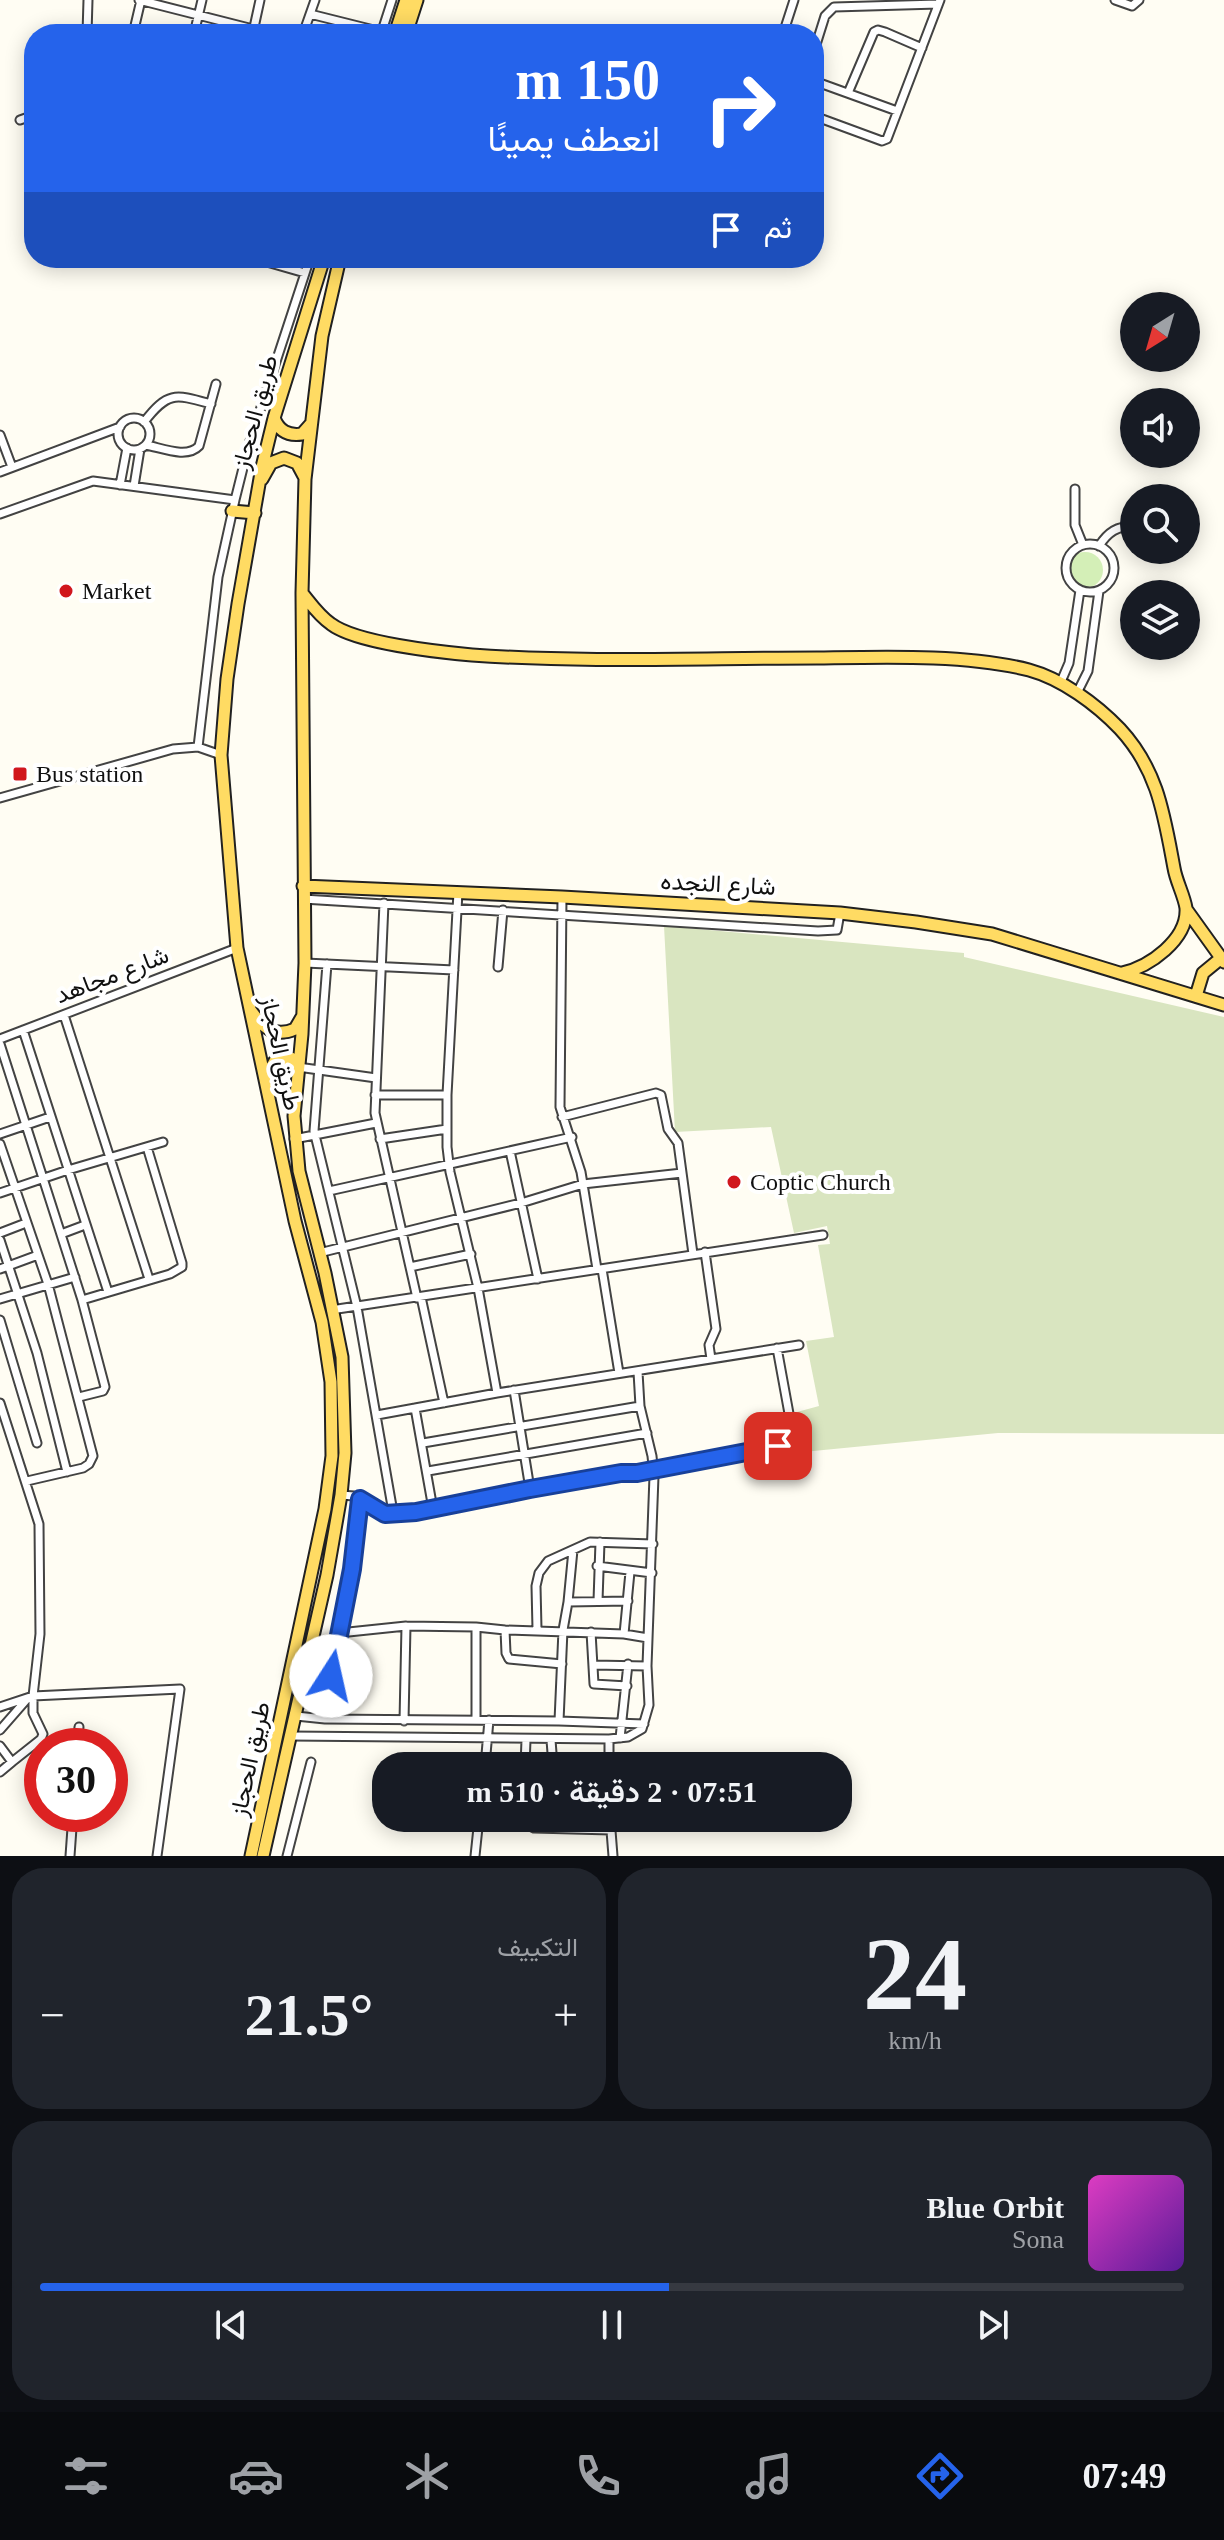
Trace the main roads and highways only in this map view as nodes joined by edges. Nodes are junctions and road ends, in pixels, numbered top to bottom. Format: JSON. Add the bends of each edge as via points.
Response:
{"nodes":[{"id":1,"x":406,"y":0,"type":"edge"},
{"id":2,"x":417,"y":0,"type":"edge"},
{"id":3,"x":398,"y":24,"type":"edge"},
{"id":4,"x":409,"y":24,"type":"edge"},
{"id":5,"x":321,"y":268,"type":"edge"},
{"id":6,"x":338,"y":268,"type":"edge"},
{"id":7,"x":274,"y":418,"type":"junction"},
{"id":8,"x":310,"y":425,"type":"junction"},
{"id":9,"x":305,"y":479,"type":"junction"},
{"id":10,"x":258,"y":486,"type":"junction"},
{"id":11,"x":234,"y":505,"type":"road end"},
{"id":12,"x":255,"y":513,"type":"junction"},
{"id":13,"x":302,"y":593,"type":"junction"},
{"id":14,"x":303,"y":886,"type":"junction"},
{"id":15,"x":1186,"y":909,"type":"junction"},
{"id":16,"x":1222,"y":960,"type":"edge"},
{"id":17,"x":1122,"y":973,"type":"junction"},
{"id":18,"x":1196,"y":996,"type":"junction"},
{"id":19,"x":1224,"y":1005,"type":"edge"},
{"id":20,"x":249,"y":1007,"type":"junction"},
{"id":21,"x":303,"y":1015,"type":"junction"},
{"id":22,"x":298,"y":1066,"type":"junction"},
{"id":23,"x":264,"y":1080,"type":"junction"},
{"id":24,"x":251,"y":1856,"type":"edge"},
{"id":25,"x":263,"y":1856,"type":"edge"}],
"edges":[{"from":1,"to":3,"type":"main road"},
{"from":2,"to":4,"type":"main road"},
{"from":5,"to":7,"type":"main road","name":"طريق الحجاز"},
{"from":6,"to":8,"type":"main road","name":"طريق الحجاز"},
{"from":7,"to":8,"type":"main road","via":[[288,434],[302,434]]},
{"from":7,"to":10,"type":"main road","name":"طريق الحجاز"},
{"from":8,"to":9,"type":"main road","name":"طريق الحجاز"},
{"from":9,"to":10,"type":"main road","via":[[297,463],[284,458],[271,463]]},
{"from":9,"to":13,"type":"main road","name":"طريق الحجاز"},
{"from":10,"to":12,"type":"main road","name":"طريق الحجاز"},
{"from":11,"to":12,"type":"main road"},
{"from":12,"to":20,"type":"main road","name":"طريق الحجاز","via":[[227,679],[221,755],[237,948]]},
{"from":13,"to":14,"type":"main road","name":"طريق الحجاز"},
{"from":13,"to":15,"type":"main road","via":[[332,626],[435,652],[538,658],[858,657],[999,664],[1032,671],[1077,693],[1121,730],[1147,767],[1162,803]]},
{"from":14,"to":17,"type":"main road","name":"شارع النجده","via":[[840,913],[992,934]]},
{"from":14,"to":21,"type":"main road","name":"طريق الحجاز"},
{"from":15,"to":16,"type":"main road"},
{"from":15,"to":17,"type":"main road","via":[[1164,951],[1141,968]]},
{"from":16,"to":18,"type":"main road","via":[[1203,973]]},
{"from":17,"to":18,"type":"main road","name":"شارع النجده"},
{"from":18,"to":19,"type":"main road","name":"شارع النجده"},
{"from":20,"to":21,"type":"main road","via":[[261,1025],[278,1033],[295,1029]]},
{"from":20,"to":23,"type":"main road","name":"طريق الحجاز"},
{"from":21,"to":22,"type":"main road","name":"طريق الحجاز"},
{"from":22,"to":23,"type":"main road","via":[[291,1058],[275,1061]]},
{"from":22,"to":25,"type":"main road","name":"طريق الحجاز","via":[[294,1139],[342,1357],[346,1429],[341,1495],[311,1650]]},
{"from":23,"to":24,"type":"main road","name":"طريق الحجاز","via":[[322,1322],[332,1429],[325,1509]]}]}
